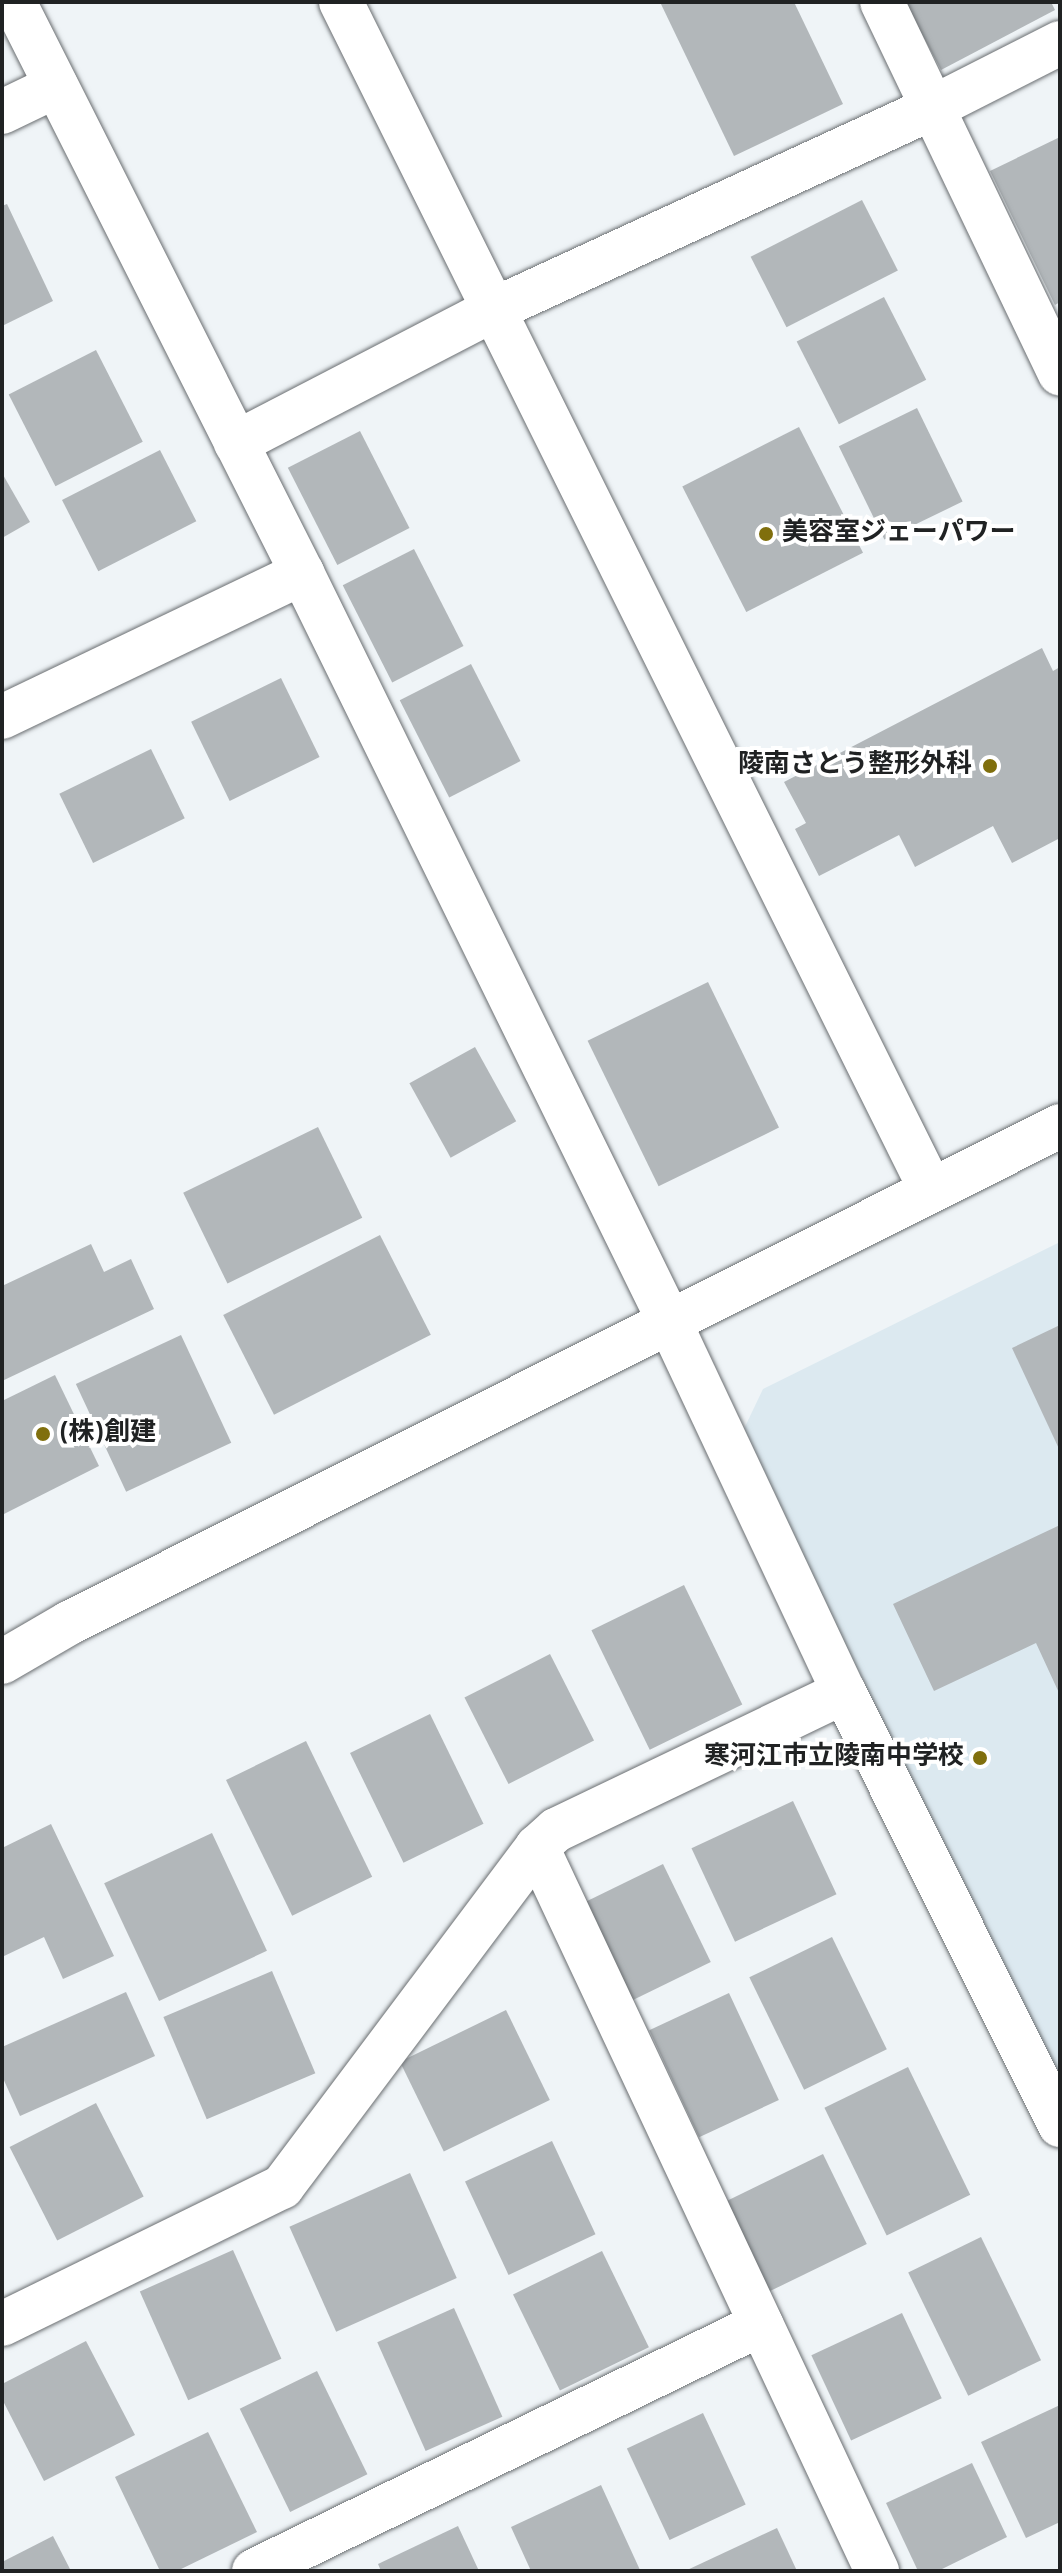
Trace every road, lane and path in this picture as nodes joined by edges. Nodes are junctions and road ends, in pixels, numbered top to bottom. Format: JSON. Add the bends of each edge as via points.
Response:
{"nodes":[{"id":1,"x":14,"y":2,"type":"edge"},
{"id":2,"x":341,"y":2,"type":"edge"},
{"id":3,"x":882,"y":2,"type":"edge"},
{"id":4,"x":1060,"y":43,"type":"edge"},
{"id":5,"x":56,"y":86,"type":"junction"},
{"id":6,"x":932,"y":108,"type":"junction"},
{"id":7,"x":2,"y":112,"type":"edge"},
{"id":8,"x":493,"y":310,"type":"junction"},
{"id":9,"x":1060,"y":374,"type":"edge"},
{"id":10,"x":236,"y":443,"type":"junction"},
{"id":11,"x":302,"y":573,"type":"junction"},
{"id":12,"x":2,"y":717,"type":"edge"},
{"id":13,"x":1060,"y":1126,"type":"edge"},
{"id":14,"x":931,"y":1190,"type":"junction"},
{"id":15,"x":670,"y":1323,"type":"junction"},
{"id":16,"x":2,"y":1662,"type":"edge"},
{"id":17,"x":844,"y":1692,"type":"junction"},
{"id":18,"x":537,"y":1847,"type":"junction"},
{"id":19,"x":1060,"y":2125,"type":"edge"},
{"id":20,"x":2,"y":2324,"type":"edge"},
{"id":21,"x":761,"y":2324,"type":"junction"},
{"id":22,"x":254,"y":2571,"type":"edge"},
{"id":23,"x":877,"y":2571,"type":"edge"}],
"edges":[{"from":1,"to":5,"type":"street"},
{"from":2,"to":8,"type":"street"},
{"from":3,"to":6,"type":"street"},
{"from":4,"to":6,"type":"street"},
{"from":5,"to":7,"type":"street"},
{"from":5,"to":10,"type":"street"},
{"from":6,"to":8,"type":"street"},
{"from":6,"to":9,"type":"street"},
{"from":8,"to":10,"type":"street"},
{"from":8,"to":14,"type":"street"},
{"from":10,"to":11,"type":"street"},
{"from":11,"to":12,"type":"street"},
{"from":11,"to":15,"type":"street"},
{"from":13,"to":14,"type":"street"},
{"from":14,"to":15,"type":"street"},
{"from":15,"to":16,"type":"street","via":[[69,1623]]},
{"from":15,"to":17,"type":"street"},
{"from":17,"to":18,"type":"street","via":[[556,1830]]},
{"from":17,"to":19,"type":"street"},
{"from":18,"to":20,"type":"street","via":[[282,2187]]},
{"from":18,"to":21,"type":"street"},
{"from":21,"to":22,"type":"street"},
{"from":21,"to":23,"type":"street"}]}
